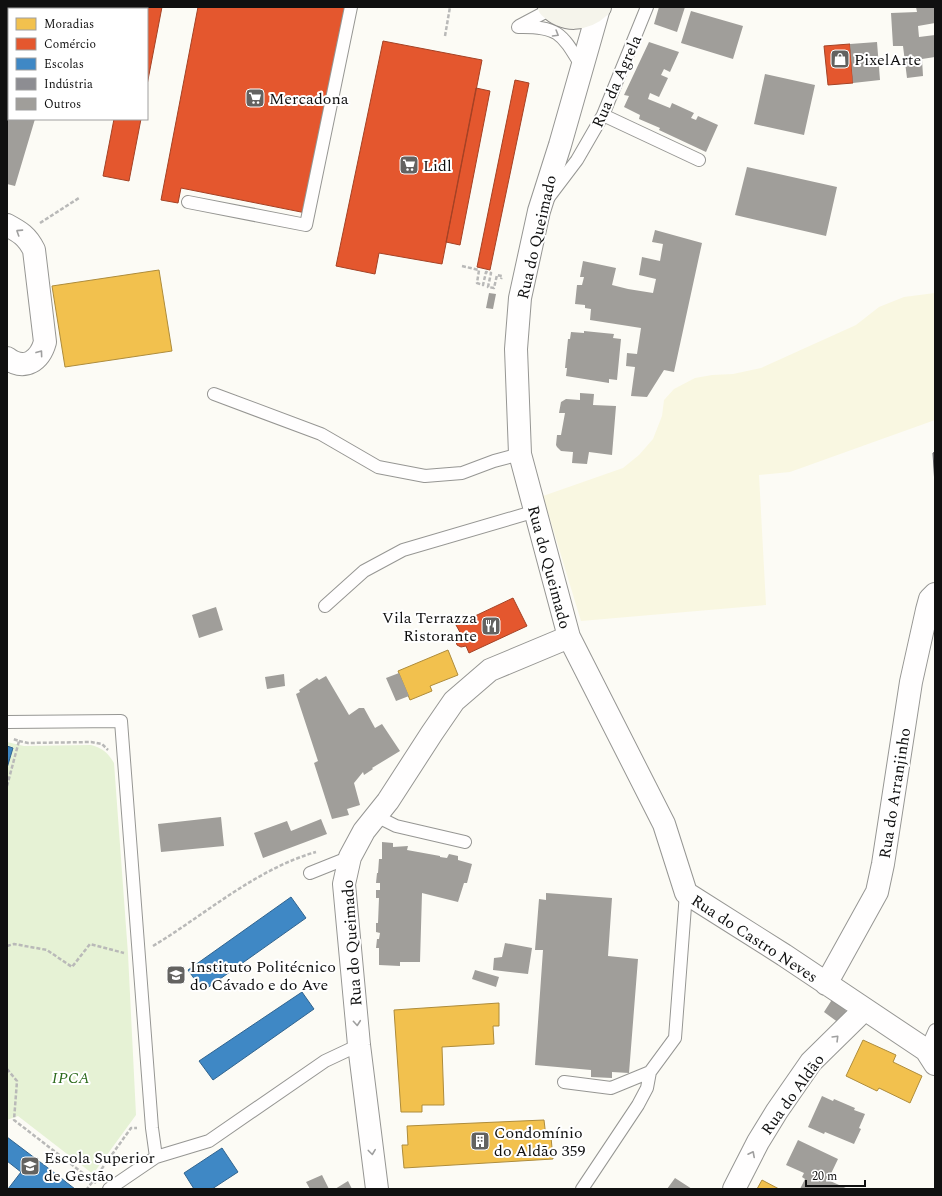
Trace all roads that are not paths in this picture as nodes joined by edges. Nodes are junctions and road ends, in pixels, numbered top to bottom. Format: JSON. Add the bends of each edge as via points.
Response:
{"nodes":[{"id":1,"x":351,"y":7,"type":"edge"},
{"id":2,"x":599,"y":7,"type":"edge"},
{"id":3,"x":647,"y":7,"type":"edge"},
{"id":4,"x":550,"y":8,"type":"edge"},
{"id":5,"x":576,"y":18,"type":"junction"},
{"id":6,"x":582,"y":68,"type":"junction"},
{"id":7,"x":604,"y":115,"type":"junction"},
{"id":8,"x":699,"y":160,"type":"dead end"},
{"id":9,"x":188,"y":202,"type":"dead end"},
{"id":10,"x":539,"y":211,"type":"junction"},
{"id":11,"x":15,"y":229,"type":"edge"},
{"id":12,"x":7,"y":358,"type":"edge"},
{"id":13,"x":214,"y":394,"type":"dead end"},
{"id":14,"x":520,"y":454,"type":"junction"},
{"id":15,"x":536,"y":511,"type":"junction"},
{"id":16,"x":935,"y":594,"type":"edge"},
{"id":17,"x":325,"y":606,"type":"dead end"},
{"id":18,"x":569,"y":637,"type":"junction"},
{"id":19,"x":7,"y":722,"type":"edge"},
{"id":20,"x":382,"y":809,"type":"junction"},
{"id":21,"x":465,"y":842,"type":"dead end"},
{"id":22,"x":341,"y":861,"type":"junction"},
{"id":23,"x":310,"y":873,"type":"dead end"},
{"id":24,"x":686,"y":893,"type":"junction"},
{"id":25,"x":826,"y":984,"type":"junction"},
{"id":26,"x":864,"y":1010,"type":"junction"},
{"id":27,"x":935,"y":1030,"type":"edge"},
{"id":28,"x":359,"y":1045,"type":"junction"},
{"id":29,"x":930,"y":1057,"type":"edge"},
{"id":30,"x":650,"y":1072,"type":"junction"},
{"id":31,"x":564,"y":1082,"type":"dead end"},
{"id":32,"x":156,"y":1157,"type":"junction"},
{"id":33,"x":109,"y":1189,"type":"edge"},
{"id":34,"x":377,"y":1189,"type":"edge"},
{"id":35,"x":582,"y":1189,"type":"edge"},
{"id":36,"x":734,"y":1189,"type":"edge"}],
"edges":[{"from":1,"to":9,"type":"lane","via":[[306,225]]},
{"from":2,"to":5,"type":"main road","via":[[590,14]]},
{"from":2,"to":6,"type":"street","name":"Rua do Queimado"},
{"from":3,"to":7,"type":"lane","name":"Rua da Agrela"},
{"from":4,"to":5,"type":"main road","via":[[561,15]]},
{"from":4,"to":6,"type":"lane","one_way":true,"via":[[518,27],[545,28],[558,34],[569,46]]},
{"from":5,"to":6,"type":"street","name":"Rua do Queimado"},
{"from":6,"to":10,"type":"street","name":"Rua do Queimado"},
{"from":7,"to":8,"type":"lane"},
{"from":7,"to":10,"type":"lane","name":"Rua da Agrela","via":[[577,160]]},
{"from":10,"to":14,"type":"street","name":"Rua do Queimado","via":[[520,298],[516,349]]},
{"from":12,"to":11,"type":"street","one_way":true,"via":[[22,365],[33,362],[42,353],[45,342],[34,250],[29,240]]},
{"from":13,"to":14,"type":"lane","via":[[321,434],[378,467],[425,476],[462,473]]},
{"from":14,"to":15,"type":"street","name":"Rua do Queimado"},
{"from":15,"to":17,"type":"lane","via":[[403,550],[364,571]]},
{"from":15,"to":18,"type":"street","name":"Rua do Queimado"},
{"from":16,"to":25,"type":"street","name":"Rua do Arranjinho","via":[[930,599],[911,682],[877,892]]},
{"from":18,"to":20,"type":"street","name":"Rua do Queimado","via":[[490,670],[454,701]]},
{"from":18,"to":24,"type":"street","name":"Rua do Castro Neves","via":[[664,824]]},
{"from":19,"to":32,"type":"lane","via":[[121,721]]},
{"from":20,"to":21,"type":"lane","via":[[396,826]]},
{"from":20,"to":22,"type":"street","name":"Rua do Queimado"},
{"from":22,"to":23,"type":"lane"},
{"from":22,"to":28,"type":"street","name":"Rua do Queimado","one_way":true},
{"from":24,"to":25,"type":"street","name":"Rua do Castro Neves"},
{"from":24,"to":30,"type":"lane","via":[[675,1038]]},
{"from":25,"to":26,"type":"street","name":"Rua do Castro Neves"},
{"from":26,"to":29,"type":"street","name":"Rua do Castro Neves"},
{"from":36,"to":26,"type":"street","name":"Rua do Aldão","one_way":true,"via":[[765,1129],[811,1062]]},
{"from":27,"to":29,"type":"lane"},
{"from":28,"to":32,"type":"lane","via":[[325,1061],[205,1137]]},
{"from":28,"to":34,"type":"street","name":"Rua do Queimado","one_way":true},
{"from":30,"to":31,"type":"lane","via":[[611,1088]]},
{"from":30,"to":35,"type":"lane","via":[[647,1088],[638,1105]]},
{"from":32,"to":33,"type":"lane"}]}
